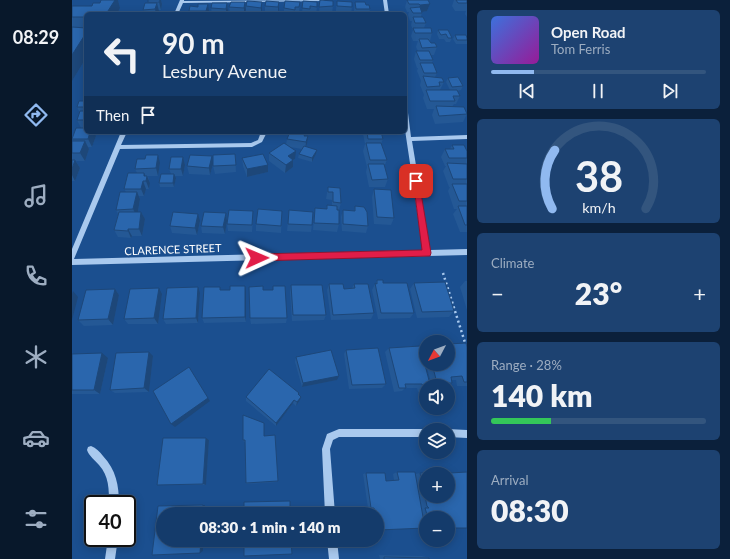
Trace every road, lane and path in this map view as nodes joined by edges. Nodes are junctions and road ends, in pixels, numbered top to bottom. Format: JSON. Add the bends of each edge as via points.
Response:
{"nodes":[{"id":1,"x":323,"y":0,"type":"edge"},
{"id":2,"x":384,"y":0,"type":"edge"},
{"id":3,"x":182,"y":1,"type":"edge"},
{"id":4,"x":177,"y":12,"type":"edge"},
{"id":5,"x":387,"y":12,"type":"edge"},
{"id":6,"x":407,"y":126,"type":"edge"},
{"id":7,"x":123,"y":134,"type":"edge"},
{"id":8,"x":263,"y":134,"type":"edge"},
{"id":9,"x":467,"y":138,"type":"edge"},
{"id":10,"x":409,"y":139,"type":"junction"},
{"id":11,"x":117,"y":147,"type":"junction"},
{"id":12,"x":467,"y":252,"type":"edge"},
{"id":13,"x":427,"y":253,"type":"junction"},
{"id":14,"x":72,"y":257,"type":"edge"},
{"id":15,"x":72,"y":262,"type":"edge"},
{"id":16,"x":443,"y":273,"type":"dead end"},
{"id":17,"x":467,"y":350,"type":"edge"},
{"id":18,"x":419,"y":433,"type":"edge"},
{"id":19,"x":455,"y":433,"type":"edge"},
{"id":20,"x":467,"y":434,"type":"edge"},
{"id":21,"x":91,"y":450,"type":"dead end"},
{"id":22,"x":114,"y":495,"type":"edge"},
{"id":23,"x":330,"y":507,"type":"edge"},
{"id":24,"x":112,"y":547,"type":"edge"},
{"id":25,"x":333,"y":547,"type":"edge"},
{"id":26,"x":110,"y":559,"type":"edge"},
{"id":27,"x":334,"y":559,"type":"edge"}],
"edges":[{"from":1,"to":3,"type":"street"},
{"from":2,"to":5,"type":"street"},
{"from":3,"to":4,"type":"street"},
{"from":6,"to":10,"type":"street"},
{"from":7,"to":11,"type":"street"},
{"from":8,"to":11,"type":"street","via":[[260,141],[252,145]]},
{"from":9,"to":10,"type":"street"},
{"from":10,"to":13,"type":"street"},
{"from":11,"to":14,"type":"street"},
{"from":12,"to":13,"type":"street","name":"CLARENCE STREET"},
{"from":13,"to":15,"type":"street","name":"CLARENCE STREET"},
{"from":16,"to":17,"type":"path"},
{"from":18,"to":23,"type":"street","via":[[339,433],[330,438],[326,449]]},
{"from":19,"to":20,"type":"street"},
{"from":21,"to":22,"type":"street","via":[[104,462],[115,483]]},
{"from":24,"to":26,"type":"street"},
{"from":25,"to":27,"type":"street"}]}
